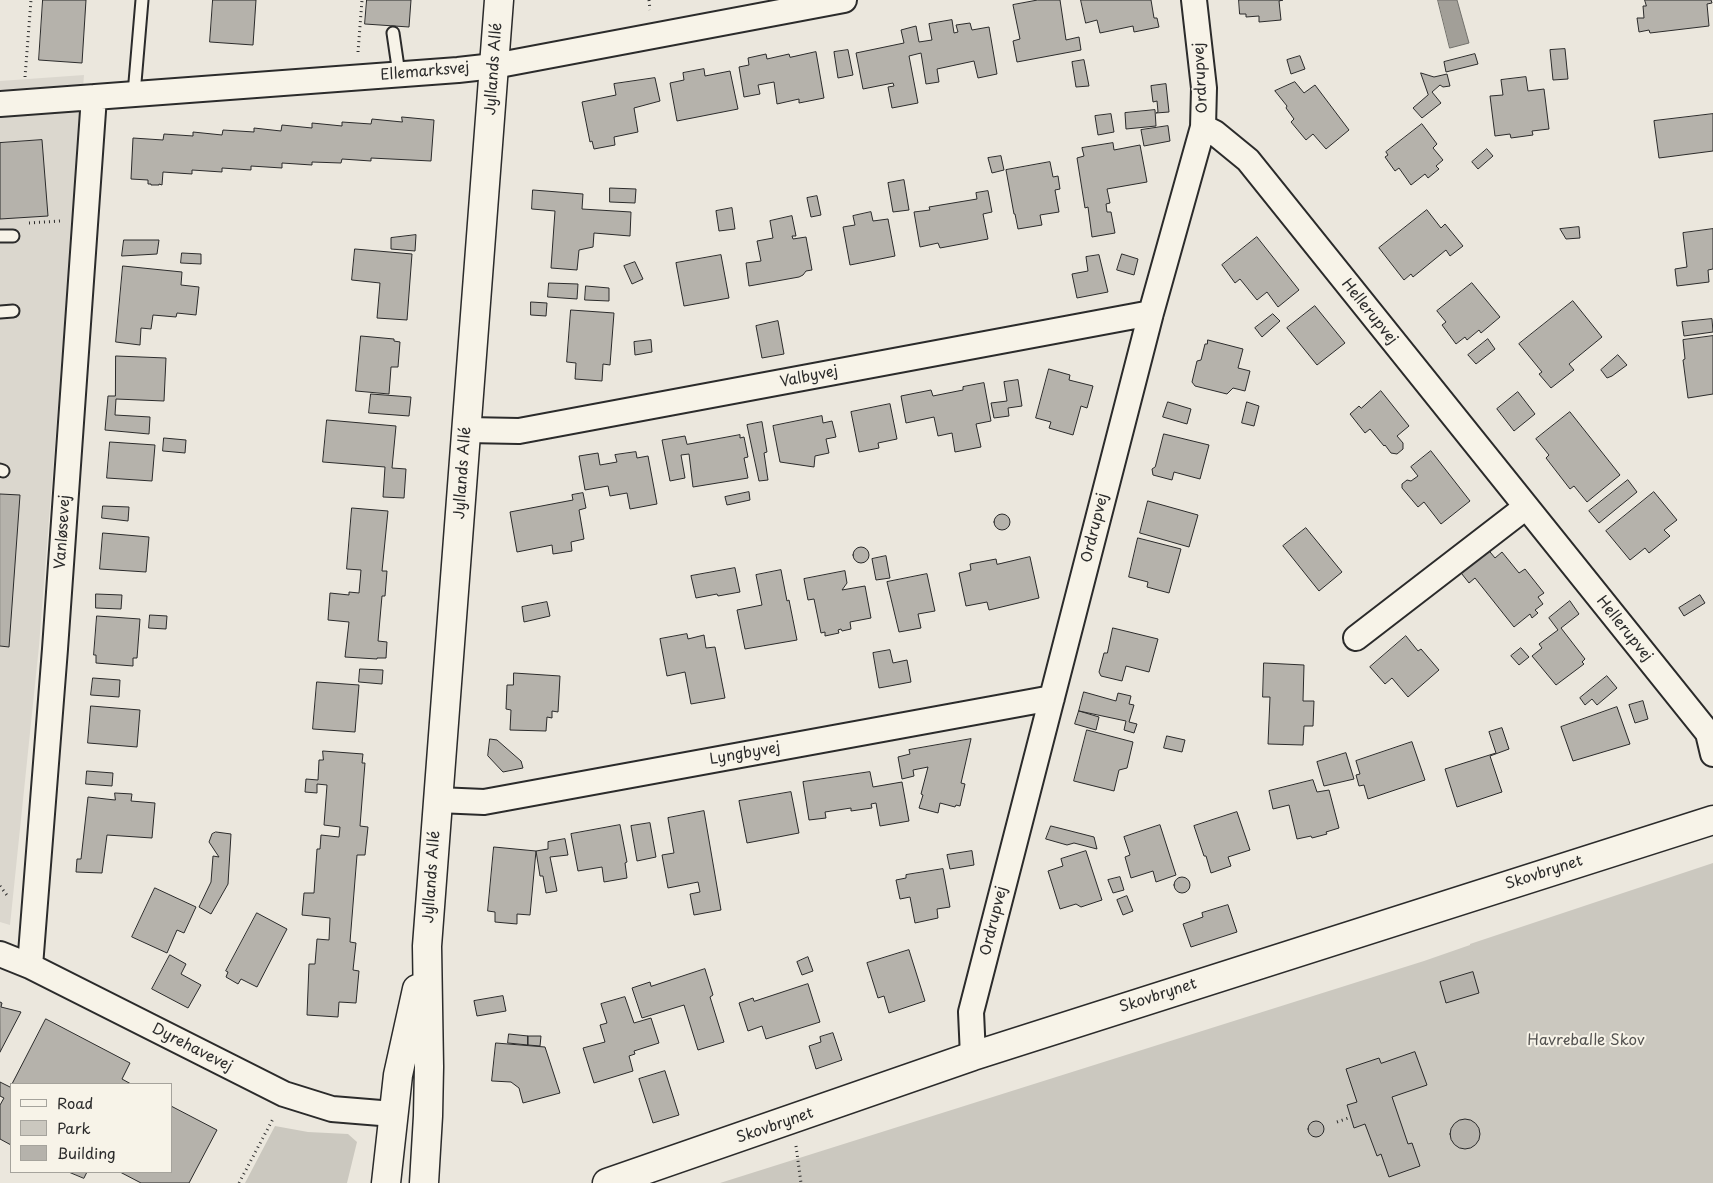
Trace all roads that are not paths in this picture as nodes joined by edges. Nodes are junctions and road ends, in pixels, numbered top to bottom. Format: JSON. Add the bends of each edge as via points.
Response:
{"nodes":[{"id":1,"x":142,"y":0,"type":"edge"},
{"id":2,"x":499,"y":0,"type":"edge"},
{"id":3,"x":844,"y":0,"type":"edge"},
{"id":4,"x":1194,"y":0,"type":"edge"},
{"id":5,"x":393,"y":32,"type":"dead end"},
{"id":6,"x":494,"y":66,"type":"junction"},
{"id":7,"x":399,"y":74,"type":"junction"},
{"id":8,"x":134,"y":94,"type":"junction"},
{"id":9,"x":94,"y":97,"type":"junction"},
{"id":10,"x":0,"y":104,"type":"edge"},
{"id":11,"x":1203,"y":127,"type":"junction"},
{"id":12,"x":0,"y":236,"type":"edge"},
{"id":13,"x":13,"y":236,"type":"road end"},
{"id":14,"x":13,"y":311,"type":"dead end"},
{"id":15,"x":0,"y":312,"type":"edge"},
{"id":16,"x":1151,"y":313,"type":"junction"},
{"id":17,"x":466,"y":430,"type":"junction"},
{"id":18,"x":1526,"y":507,"type":"junction"},
{"id":19,"x":1356,"y":638,"type":"dead end"},
{"id":20,"x":1052,"y":698,"type":"junction"},
{"id":21,"x":1713,"y":754,"type":"edge"},
{"id":22,"x":438,"y":800,"type":"junction"},
{"id":23,"x":1713,"y":820,"type":"edge"},
{"id":24,"x":427,"y":946,"type":"junction"},
{"id":25,"x":0,"y":954,"type":"edge"},
{"id":26,"x":30,"y":966,"type":"junction"},
{"id":27,"x":973,"y":1056,"type":"junction"},
{"id":28,"x":393,"y":1114,"type":"junction"},
{"id":29,"x":386,"y":1183,"type":"edge"},
{"id":30,"x":424,"y":1183,"type":"edge"},
{"id":31,"x":607,"y":1183,"type":"edge"}],
"edges":[{"from":1,"to":8,"type":"lane"},
{"from":2,"to":6,"type":"street","name":"Jyllands Allé"},
{"from":3,"to":6,"type":"street","name":"Ellemarksvej"},
{"from":4,"to":11,"type":"street","name":"Ordrupvej","via":[[1204,88]]},
{"from":5,"to":7,"type":"lane"},
{"from":6,"to":7,"type":"street","name":"Ellemarksvej"},
{"from":6,"to":17,"type":"street","name":"Jyllands Allé"},
{"from":7,"to":8,"type":"street","name":"Ellemarksvej"},
{"from":8,"to":9,"type":"street","name":"Ellemarksvej"},
{"from":9,"to":10,"type":"street","name":"Ellemarksvej"},
{"from":9,"to":26,"type":"street","name":"Vanløsevej"},
{"from":11,"to":16,"type":"street","name":"Ordrupvej"},
{"from":11,"to":18,"type":"street","name":"Hellerupvej","via":[[1248,160]]},
{"from":12,"to":13,"type":"lane"},
{"from":14,"to":15,"type":"lane"},
{"from":16,"to":17,"type":"street","name":"Valbyvej","via":[[519,431]]},
{"from":16,"to":20,"type":"street","name":"Ordrupvej"},
{"from":17,"to":22,"type":"street","name":"Jyllands Allé"},
{"from":18,"to":19,"type":"street"},
{"from":18,"to":21,"type":"street","name":"Hellerupvej","via":[[1708,733]]},
{"from":20,"to":22,"type":"street","name":"Lyngbyvej","via":[[484,802]]},
{"from":20,"to":27,"type":"street","name":"Ordrupvej","via":[[971,1012]]},
{"from":22,"to":24,"type":"street","name":"Jyllands Allé"},
{"from":23,"to":27,"type":"street","name":"Skovbrynet"},
{"from":24,"to":28,"type":"street","name":"Jyllands Allé","via":[[398,1075]]},
{"from":24,"to":30,"type":"street","name":"Jyllands Allé","via":[[429,1067]]},
{"from":25,"to":26,"type":"street","name":"Dyrehavevej"},
{"from":26,"to":28,"type":"street","name":"Dyrehavevej","via":[[284,1094],[332,1109]]},
{"from":27,"to":31,"type":"street","name":"Skovbrynet"},
{"from":28,"to":29,"type":"street","name":"Jyllands Allé"}]}
